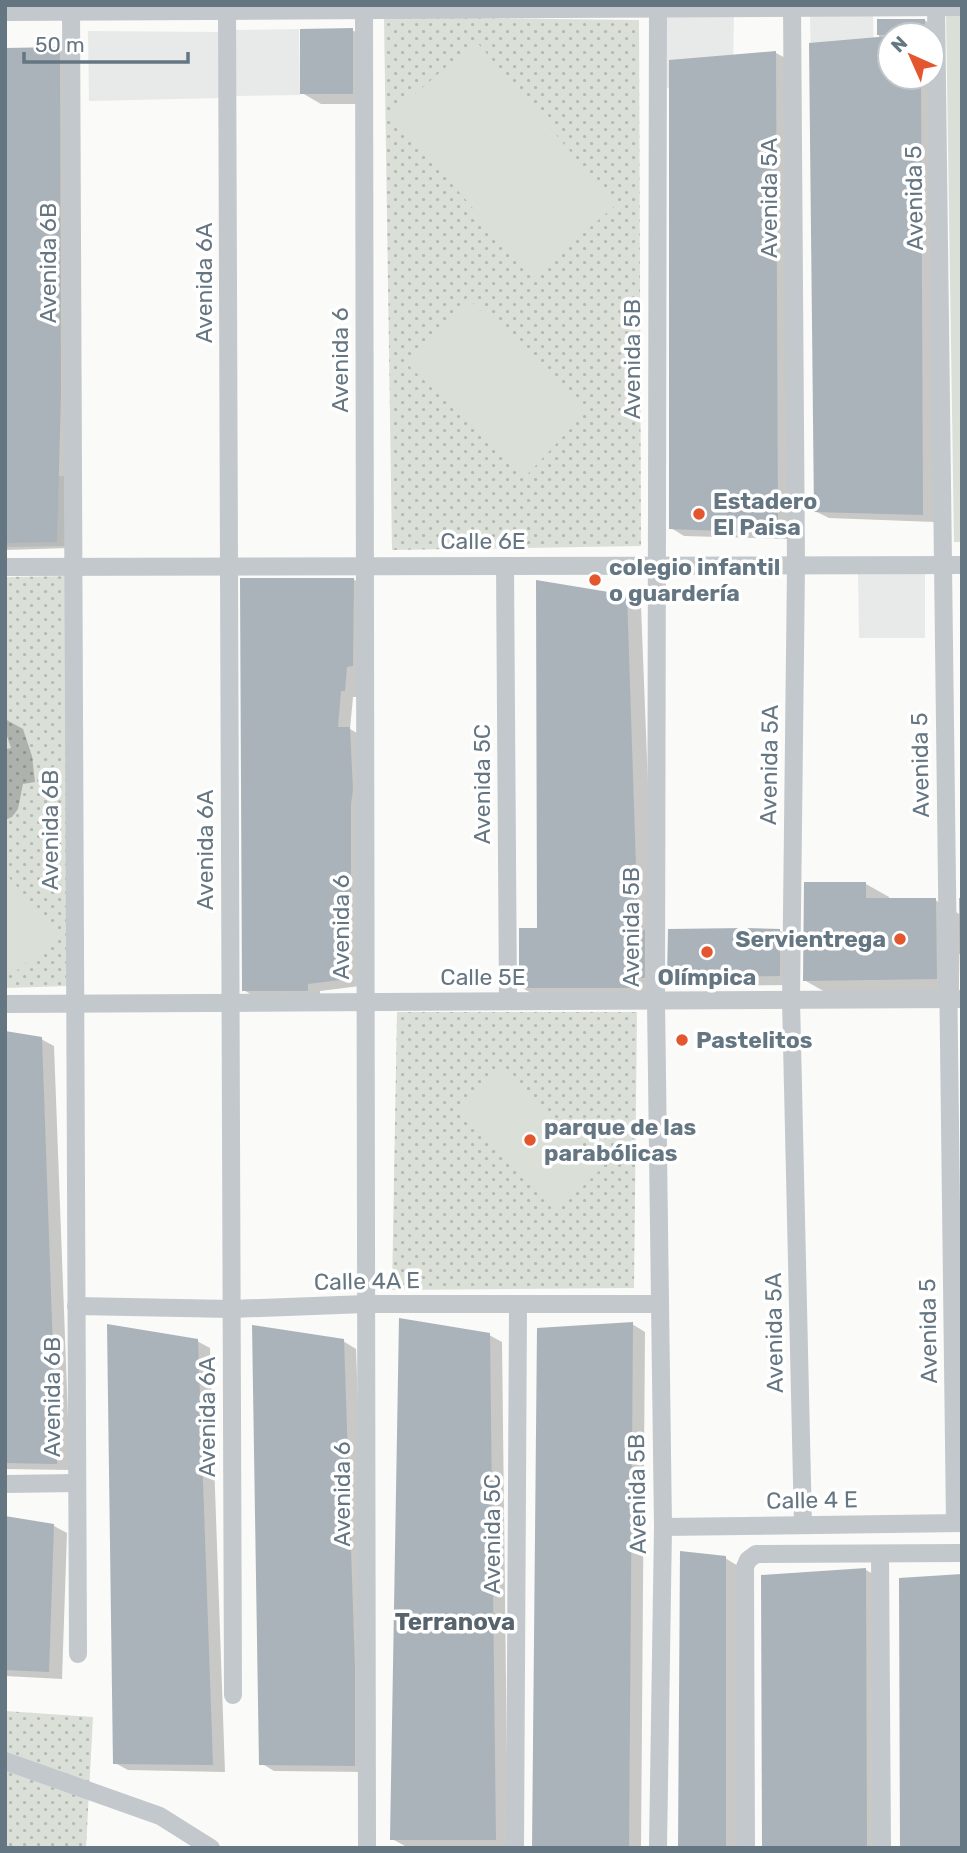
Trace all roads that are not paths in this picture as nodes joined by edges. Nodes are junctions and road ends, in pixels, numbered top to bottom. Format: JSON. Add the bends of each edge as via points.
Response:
{"nodes":[{"id":1,"x":936,"y":6,"type":"edge"},
{"id":2,"x":503,"y":7,"type":"edge"},
{"id":3,"x":658,"y":7,"type":"edge"},
{"id":4,"x":792,"y":7,"type":"edge"},
{"id":5,"x":962,"y":7,"type":"edge"},
{"id":6,"x":227,"y":8,"type":"edge"},
{"id":7,"x":364,"y":8,"type":"edge"},
{"id":8,"x":71,"y":9,"type":"edge"},
{"id":9,"x":5,"y":12,"type":"edge"},
{"id":10,"x":942,"y":565,"type":"junction"},
{"id":11,"x":962,"y":565,"type":"edge"},
{"id":12,"x":229,"y":566,"type":"junction"},
{"id":13,"x":365,"y":566,"type":"junction"},
{"id":14,"x":505,"y":566,"type":"junction"},
{"id":15,"x":656,"y":566,"type":"junction"},
{"id":16,"x":796,"y":566,"type":"junction"},
{"id":17,"x":5,"y":567,"type":"edge"},
{"id":18,"x":74,"y":567,"type":"junction"},
{"id":19,"x":955,"y":999,"type":"edge"},
{"id":20,"x":791,"y":1000,"type":"junction"},
{"id":21,"x":508,"y":1001,"type":"junction"},
{"id":22,"x":656,"y":1001,"type":"junction"},
{"id":23,"x":366,"y":1002,"type":"junction"},
{"id":24,"x":75,"y":1003,"type":"junction"},
{"id":25,"x":230,"y":1003,"type":"junction"},
{"id":26,"x":5,"y":1004,"type":"edge"},
{"id":27,"x":366,"y":1304,"type":"junction"},
{"id":28,"x":658,"y":1304,"type":"junction"},
{"id":29,"x":518,"y":1305,"type":"junction"},
{"id":30,"x":76,"y":1306,"type":"junction"},
{"id":31,"x":232,"y":1310,"type":"junction"},
{"id":32,"x":77,"y":1483,"type":"junction"},
{"id":33,"x":5,"y":1484,"type":"edge"},
{"id":34,"x":958,"y":1523,"type":"edge"},
{"id":35,"x":803,"y":1525,"type":"junction"},
{"id":36,"x":663,"y":1527,"type":"junction"},
{"id":37,"x":962,"y":1553,"type":"edge"},
{"id":38,"x":880,"y":1554,"type":"junction"},
{"id":39,"x":78,"y":1654,"type":"dead end"},
{"id":40,"x":233,"y":1695,"type":"dead end"},
{"id":41,"x":5,"y":1761,"type":"edge"},
{"id":42,"x":211,"y":1848,"type":"edge"},
{"id":43,"x":367,"y":1848,"type":"edge"},
{"id":44,"x":515,"y":1848,"type":"edge"},
{"id":45,"x":659,"y":1848,"type":"edge"},
{"id":46,"x":746,"y":1848,"type":"edge"},
{"id":47,"x":882,"y":1848,"type":"edge"}],
"edges":[{"from":1,"to":4,"type":"street"},
{"from":1,"to":5,"type":"street"},
{"from":1,"to":10,"type":"street","name":"Avenida 5"},
{"from":2,"to":3,"type":"street"},
{"from":2,"to":7,"type":"street"},
{"from":3,"to":4,"type":"street"},
{"from":3,"to":15,"type":"street","name":"Avenida 5B"},
{"from":4,"to":16,"type":"street","name":"Avenida 5A"},
{"from":6,"to":7,"type":"street"},
{"from":6,"to":8,"type":"street"},
{"from":6,"to":12,"type":"street","name":"Avenida 6A"},
{"from":7,"to":13,"type":"street","name":"Avenida 6"},
{"from":8,"to":9,"type":"street"},
{"from":8,"to":18,"type":"street","name":"Avenida 6B"},
{"from":10,"to":11,"type":"street","name":"Calle 6E"},
{"from":10,"to":16,"type":"street","name":"Calle 6E"},
{"from":10,"to":19,"type":"street","name":"Avenida 5"},
{"from":12,"to":13,"type":"street","name":"Calle 6E"},
{"from":12,"to":18,"type":"street","name":"Calle 6E"},
{"from":12,"to":25,"type":"street","name":"Avenida 6A"},
{"from":13,"to":14,"type":"street","name":"Calle 6E"},
{"from":13,"to":23,"type":"street","name":"Avenida 6"},
{"from":14,"to":15,"type":"street","name":"Calle 6E"},
{"from":14,"to":21,"type":"street","name":"Avenida 5C"},
{"from":15,"to":16,"type":"street","name":"Calle 6E"},
{"from":15,"to":22,"type":"street","name":"Avenida 5B"},
{"from":16,"to":20,"type":"street","name":"Avenida 5A"},
{"from":17,"to":18,"type":"street","name":"Calle 6E"},
{"from":18,"to":24,"type":"street","name":"Avenida 6B"},
{"from":19,"to":20,"type":"street","name":"Calle 5E"},
{"from":19,"to":34,"type":"street","name":"Avenida 5"},
{"from":20,"to":22,"type":"street","name":"Calle 5E"},
{"from":20,"to":35,"type":"street","name":"Avenida 5A"},
{"from":21,"to":22,"type":"street","name":"Calle 5E"},
{"from":21,"to":23,"type":"street","name":"Calle 5E"},
{"from":22,"to":28,"type":"street","name":"Avenida 5B"},
{"from":23,"to":25,"type":"street","name":"Calle 5E"},
{"from":23,"to":27,"type":"street","name":"Avenida 6"},
{"from":24,"to":25,"type":"street","name":"Calle 5E"},
{"from":24,"to":26,"type":"street","name":"Calle 5E"},
{"from":24,"to":30,"type":"street","name":"Avenida 6B"},
{"from":25,"to":31,"type":"street","name":"Avenida 6A"},
{"from":27,"to":29,"type":"street","name":"Calle 4A E"},
{"from":27,"to":31,"type":"street","name":"Calle 4A E"},
{"from":27,"to":43,"type":"street","name":"Avenida 6"},
{"from":28,"to":29,"type":"street","name":"Calle 4A E"},
{"from":28,"to":36,"type":"street","name":"Avenida 5B"},
{"from":29,"to":44,"type":"street","name":"Avenida 5C"},
{"from":30,"to":31,"type":"street","name":"Calle 4A E"},
{"from":30,"to":32,"type":"street","name":"Avenida 6B"},
{"from":31,"to":40,"type":"street","name":"Avenida 6A"},
{"from":32,"to":33,"type":"street"},
{"from":32,"to":39,"type":"street","name":"Avenida 6B"},
{"from":34,"to":35,"type":"street","name":"Calle 4 E"},
{"from":35,"to":36,"type":"street","name":"Calle 4 E"},
{"from":36,"to":45,"type":"street","name":"Avenida 5B"},
{"from":37,"to":38,"type":"street"},
{"from":38,"to":46,"type":"street","via":[[756,1555],[748,1560]]},
{"from":38,"to":47,"type":"street"},
{"from":41,"to":42,"type":"street","via":[[160,1816]]}]}
